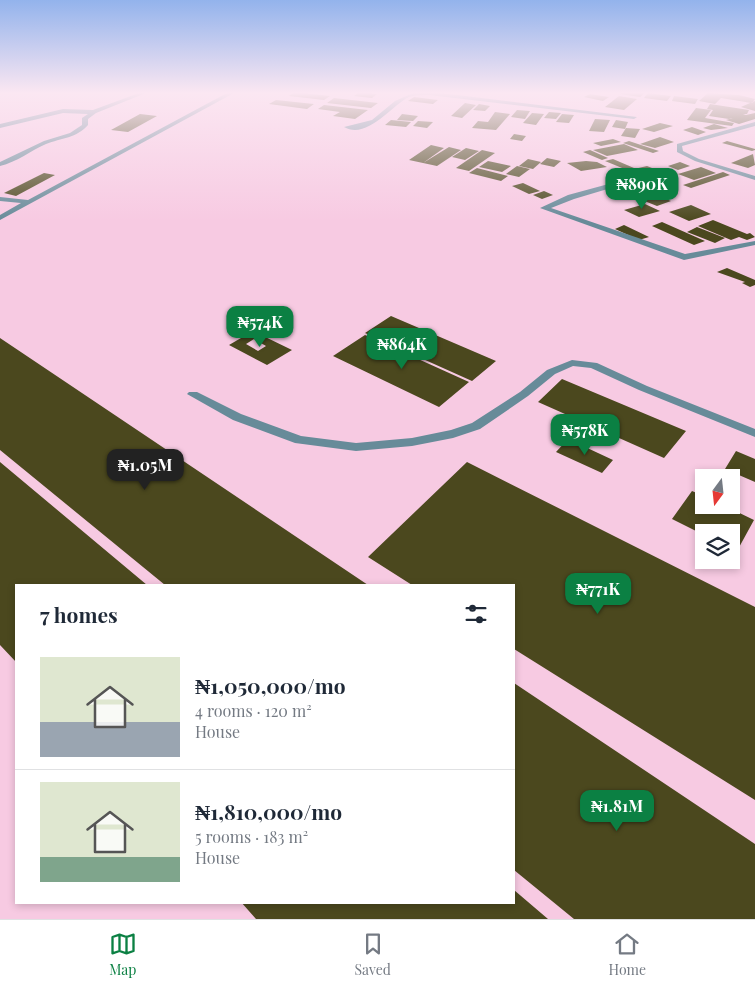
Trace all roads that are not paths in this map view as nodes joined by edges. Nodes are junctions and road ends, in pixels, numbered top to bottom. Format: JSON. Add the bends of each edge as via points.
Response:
{"nodes":[{"id":1,"x":65,"y":136,"type":"edge"},
{"id":2,"x":152,"y":136,"type":"edge"},
{"id":3,"x":713,"y":136,"type":"edge"},
{"id":4,"x":0,"y":164,"type":"edge"},
{"id":5,"x":649,"y":175,"type":"dead end"},
{"id":6,"x":755,"y":178,"type":"edge"},
{"id":7,"x":0,"y":199,"type":"edge"},
{"id":8,"x":29,"y":202,"type":"junction"},
{"id":9,"x":0,"y":218,"type":"edge"},
{"id":10,"x":755,"y":243,"type":"edge"},
{"id":11,"x":194,"y":394,"type":"dead end"},
{"id":12,"x":755,"y":433,"type":"edge"}],
"edges":[{"from":1,"to":4,"type":"street"},
{"from":2,"to":8,"type":"street"},
{"from":3,"to":6,"type":"street","via":[[680,145],[680,152]]},
{"from":5,"to":10,"type":"street","via":[[544,208],[684,257]]},
{"from":7,"to":8,"type":"street"},
{"from":8,"to":9,"type":"street"},
{"from":11,"to":12,"type":"street","via":[[237,417],[299,440],[356,447],[412,442],[476,426],[551,372],[572,363],[593,364]]}]}
